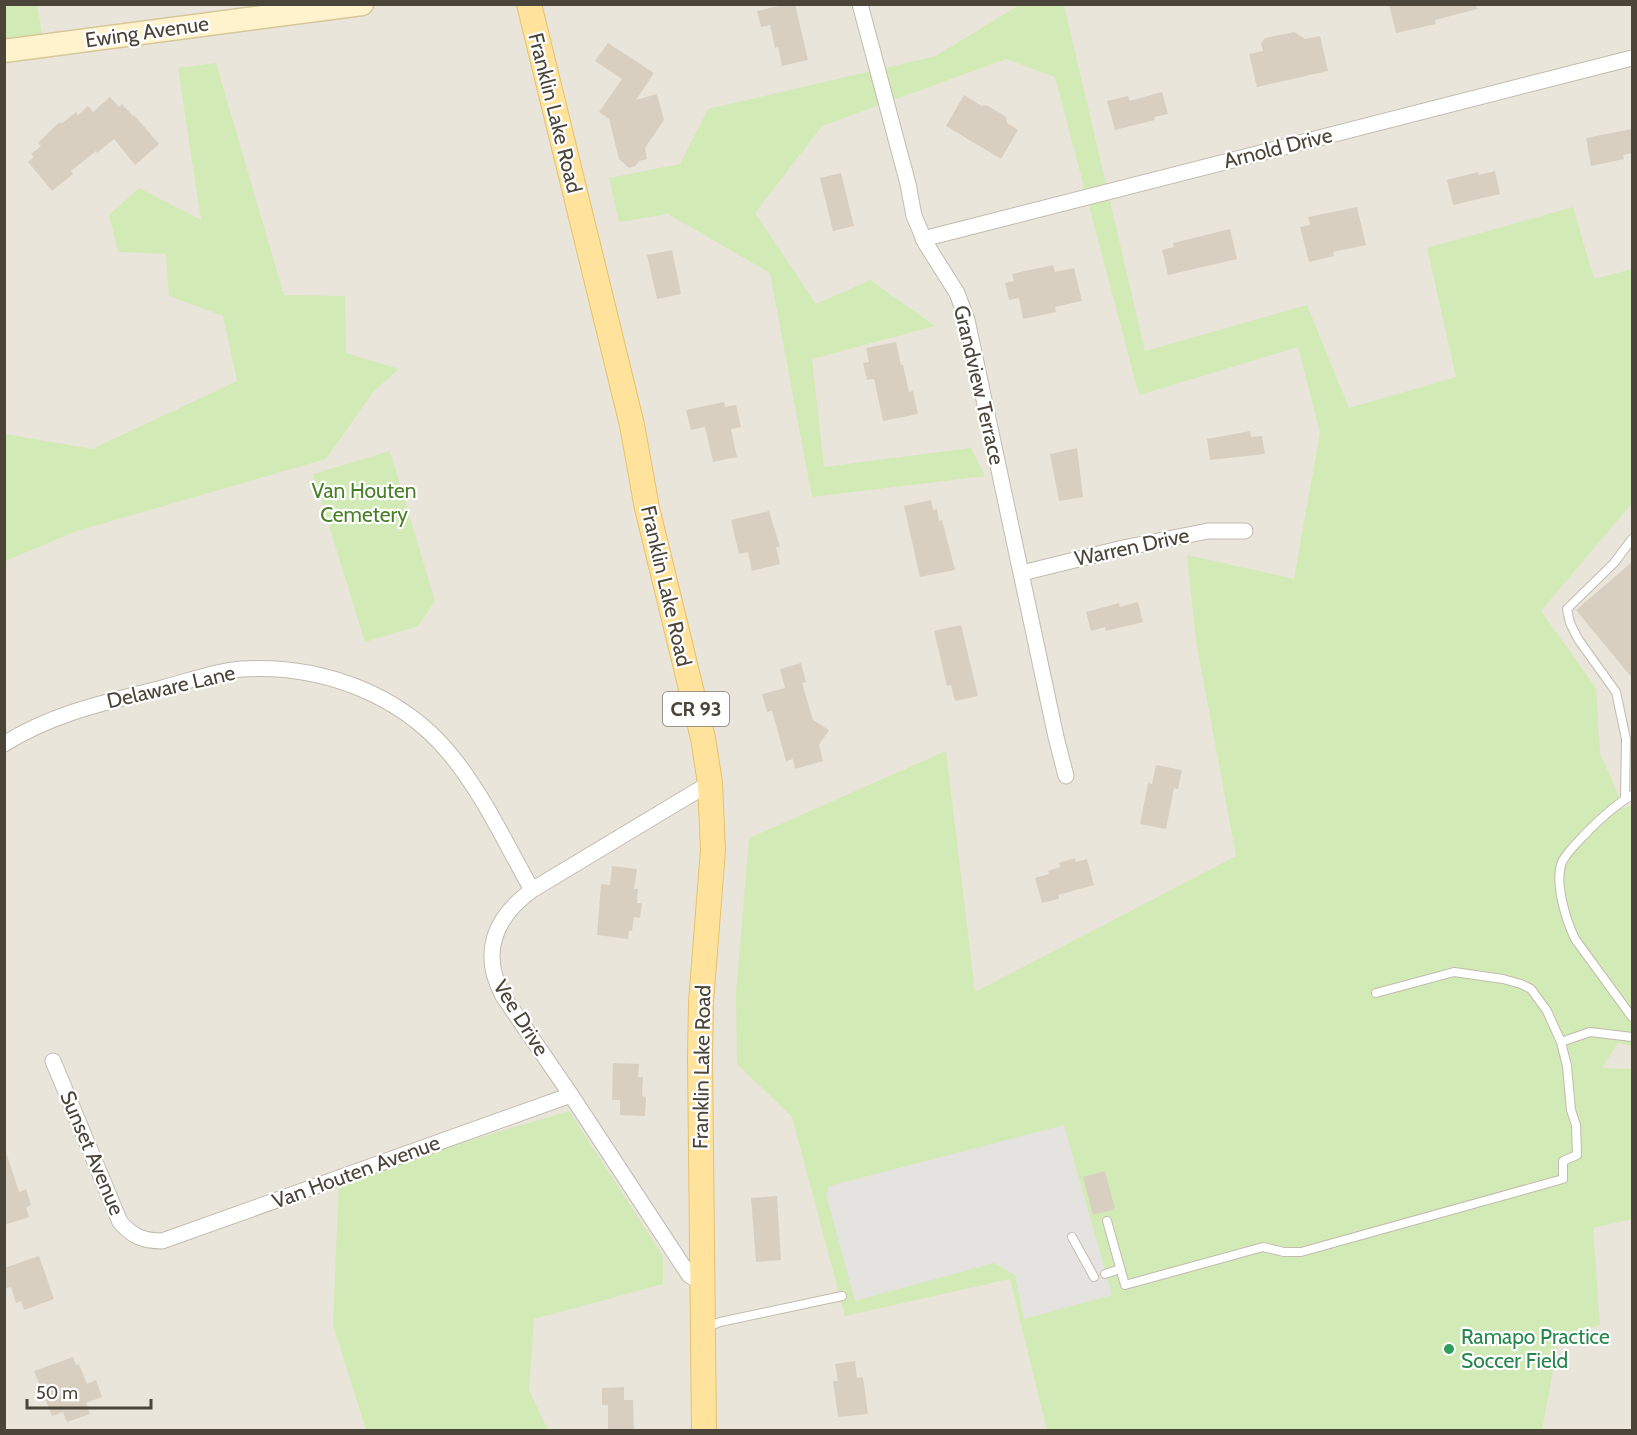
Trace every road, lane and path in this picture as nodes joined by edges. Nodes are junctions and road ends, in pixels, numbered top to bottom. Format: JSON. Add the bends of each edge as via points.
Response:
{"nodes":[{"id":1,"x":362,"y":4,"type":"edge"},
{"id":2,"x":529,"y":4,"type":"edge"},
{"id":3,"x":860,"y":4,"type":"edge"},
{"id":4,"x":4,"y":51,"type":"edge"},
{"id":5,"x":1632,"y":58,"type":"edge"},
{"id":6,"x":923,"y":238,"type":"junction"},
{"id":7,"x":1245,"y":531,"type":"dead end"},
{"id":8,"x":1632,"y":538,"type":"edge"},
{"id":9,"x":1022,"y":573,"type":"junction"},
{"id":10,"x":4,"y":744,"type":"edge"},
{"id":11,"x":1066,"y":776,"type":"dead end"},
{"id":12,"x":710,"y":783,"type":"junction"},
{"id":13,"x":1629,"y":797,"type":"edge"},
{"id":14,"x":532,"y":890,"type":"junction"},
{"id":15,"x":1376,"y":993,"type":"dead end"},
{"id":16,"x":1632,"y":1017,"type":"edge"},
{"id":17,"x":1632,"y":1036,"type":"edge"},
{"id":18,"x":1561,"y":1042,"type":"junction"},
{"id":19,"x":53,"y":1060,"type":"dead end"},
{"id":20,"x":571,"y":1095,"type":"junction"},
{"id":21,"x":1107,"y":1221,"type":"dead end"},
{"id":22,"x":1072,"y":1237,"type":"dead end"},
{"id":23,"x":140,"y":1239,"type":"joint"},
{"id":24,"x":1120,"y":1269,"type":"junction"},
{"id":25,"x":1105,"y":1274,"type":"dead end"},
{"id":26,"x":1094,"y":1277,"type":"dead end"},
{"id":27,"x":702,"y":1283,"type":"junction"},
{"id":28,"x":842,"y":1296,"type":"dead end"},
{"id":29,"x":703,"y":1328,"type":"junction"},
{"id":30,"x":704,"y":1431,"type":"edge"}],
"edges":[{"from":1,"to":4,"type":"main road","name":"Ewing Avenue"},
{"from":2,"to":12,"type":"main road","name":"Franklin Lake Road","number":"CR 93","via":[[632,425],[647,508],[703,738]]},
{"from":3,"to":6,"type":"street","name":"Grandview Terrace"},
{"from":5,"to":6,"type":"street","name":"Arnold Drive"},
{"from":6,"to":9,"type":"street","name":"Grandview Terrace","via":[[957,293],[967,320]]},
{"from":7,"to":9,"type":"street","name":"Warren Drive","via":[[1196,533]]},
{"from":8,"to":13,"type":"lane","via":[[1614,563],[1568,609],[1578,639],[1616,692],[1626,739]]},
{"from":9,"to":11,"type":"street","name":"Grandview Terrace"},
{"from":10,"to":14,"type":"street","name":"Delaware Lane","via":[[78,709],[206,675],[274,668],[337,679],[395,706],[449,753]]},
{"from":12,"to":14,"type":"street","name":"Vee Drive"},
{"from":12,"to":27,"type":"main road","name":"Franklin Lake Road","number":"CR 93","via":[[713,850],[700,1057]]},
{"from":13,"to":16,"type":"lane","via":[[1615,805],[1573,847],[1562,862],[1559,879],[1575,939]]},
{"from":14,"to":20,"type":"street","name":"Vee Drive","via":[[501,923],[491,965],[503,996]]},
{"from":15,"to":18,"type":"lane","via":[[1454,972],[1521,984],[1531,989],[1547,1011]]},
{"from":17,"to":18,"type":"lane","via":[[1590,1032]]},
{"from":18,"to":24,"type":"lane","via":[[1576,1125],[1577,1155],[1563,1161],[1563,1179],[1301,1252],[1263,1247],[1125,1285]]},
{"from":19,"to":23,"type":"street","name":"Sunset Avenue","via":[[120,1222]]},
{"from":20,"to":23,"type":"street","name":"Van Houten Avenue","via":[[162,1241]]},
{"from":20,"to":27,"type":"street","name":"Vee Drive","via":[[689,1275]]},
{"from":21,"to":24,"type":"lane"},
{"from":22,"to":26,"type":"lane"},
{"from":24,"to":25,"type":"lane"},
{"from":27,"to":29,"type":"main road","name":"Franklin Lake Road","number":"CR 93"},
{"from":28,"to":29,"type":"lane"},
{"from":29,"to":30,"type":"main road","name":"Franklin Lake Road","number":"CR 93"}]}
